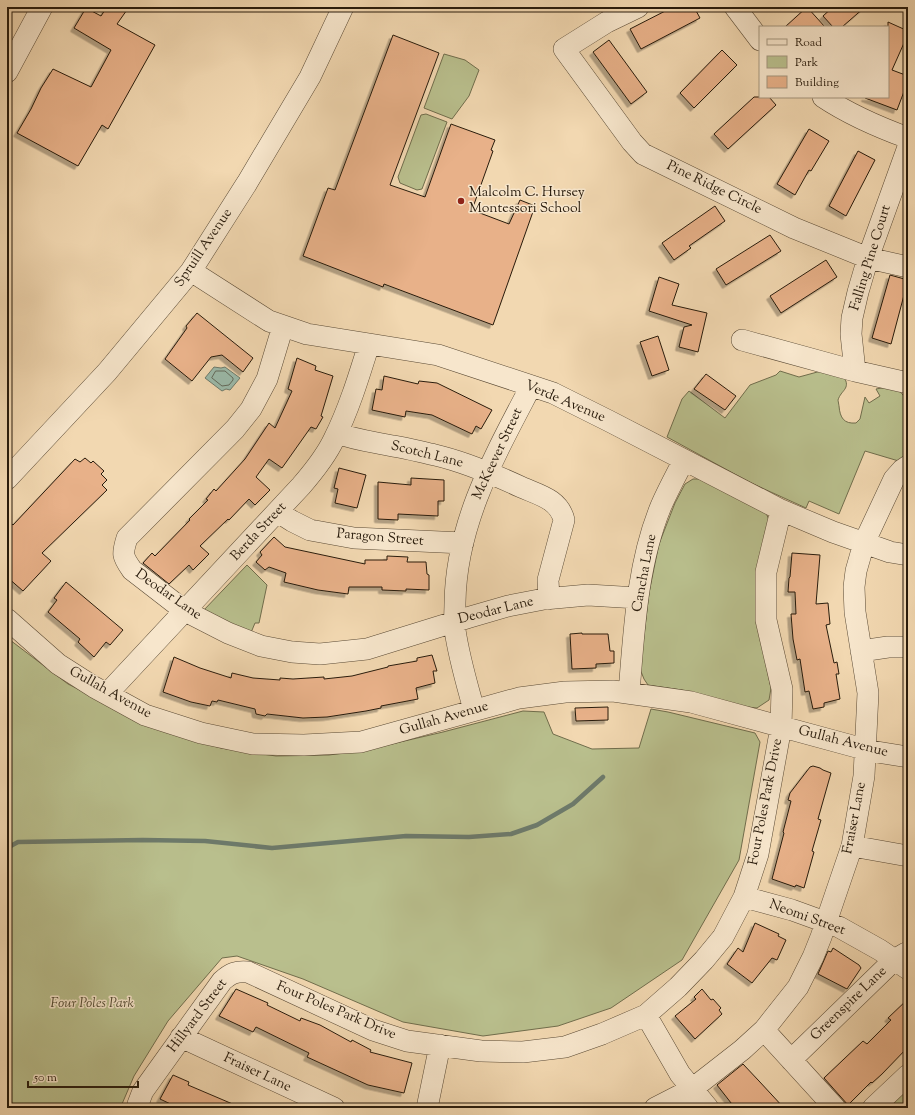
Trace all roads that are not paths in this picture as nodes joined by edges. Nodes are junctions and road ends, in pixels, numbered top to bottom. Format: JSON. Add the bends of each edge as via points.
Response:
{"nodes":[{"id":1,"x":42,"y":7,"type":"edge"},
{"id":2,"x":343,"y":7,"type":"edge"},
{"id":3,"x":638,"y":7,"type":"edge"},
{"id":4,"x":735,"y":7,"type":"edge"},
{"id":5,"x":759,"y":39,"type":"edge"},
{"id":6,"x":7,"y":72,"type":"edge"},
{"id":7,"x":825,"y":98,"type":"edge"},
{"id":8,"x":908,"y":138,"type":"edge"},
{"id":9,"x":908,"y":147,"type":"edge"},
{"id":10,"x":868,"y":258,"type":"junction"},
{"id":11,"x":908,"y":267,"type":"edge"},
{"id":12,"x":191,"y":271,"type":"junction"},
{"id":13,"x":283,"y":326,"type":"junction"},
{"id":14,"x":742,"y":340,"type":"dead end"},
{"id":15,"x":369,"y":344,"type":"junction"},
{"id":16,"x":855,"y":371,"type":"junction"},
{"id":17,"x":908,"y":383,"type":"edge"},
{"id":18,"x":530,"y":386,"type":"junction"},
{"id":19,"x":337,"y":433,"type":"junction"},
{"id":20,"x":684,"y":460,"type":"junction"},
{"id":21,"x":908,"y":466,"type":"edge"},
{"id":22,"x":487,"y":472,"type":"junction"},
{"id":23,"x":7,"y":478,"type":"edge"},
{"id":24,"x":781,"y":510,"type":"junction"},
{"id":25,"x":278,"y":512,"type":"junction"},
{"id":26,"x":463,"y":543,"type":"junction"},
{"id":27,"x":864,"y":543,"type":"junction"},
{"id":28,"x":908,"y":555,"type":"edge"},
{"id":29,"x":638,"y":598,"type":"junction"},
{"id":30,"x":549,"y":599,"type":"junction"},
{"id":31,"x":185,"y":611,"type":"junction"},
{"id":32,"x":7,"y":619,"type":"edge"},
{"id":33,"x":455,"y":621,"type":"junction"},
{"id":34,"x":908,"y":647,"type":"edge"},
{"id":35,"x":862,"y":651,"type":"junction"},
{"id":36,"x":629,"y":693,"type":"junction"},
{"id":37,"x":107,"y":694,"type":"junction"},
{"id":38,"x":474,"y":710,"type":"junction"},
{"id":39,"x":781,"y":727,"type":"junction"},
{"id":40,"x":866,"y":750,"type":"junction"},
{"id":41,"x":908,"y":757,"type":"edge"},
{"id":42,"x":852,"y":846,"type":"junction"},
{"id":43,"x":908,"y":856,"type":"edge"},
{"id":44,"x":744,"y":897,"type":"junction"},
{"id":45,"x":826,"y":923,"type":"junction"},
{"id":46,"x":903,"y":960,"type":"edge"},
{"id":47,"x":239,"y":971,"type":"joint"},
{"id":48,"x":646,"y":1015,"type":"junction"},
{"id":49,"x":764,"y":1030,"type":"junction"},
{"id":50,"x":181,"y":1037,"type":"junction"},
{"id":51,"x":440,"y":1045,"type":"junction"},
{"id":52,"x":791,"y":1060,"type":"junction"},
{"id":53,"x":908,"y":1075,"type":"edge"},
{"id":54,"x":692,"y":1089,"type":"junction"},
{"id":55,"x":139,"y":1108,"type":"edge"},
{"id":56,"x":334,"y":1108,"type":"edge"},
{"id":57,"x":427,"y":1108,"type":"edge"},
{"id":58,"x":655,"y":1108,"type":"edge"},
{"id":59,"x":708,"y":1108,"type":"edge"},
{"id":60,"x":835,"y":1108,"type":"edge"},
{"id":61,"x":873,"y":1108,"type":"edge"}],
"edges":[{"from":1,"to":6,"type":"street"},
{"from":2,"to":12,"type":"street","name":"Spruill Avenue","via":[[310,77]]},
{"from":3,"to":10,"type":"street","name":"Pine Ridge Circle","via":[[607,22],[564,49],[632,142],[643,154],[794,228]]},
{"from":4,"to":5,"type":"street"},
{"from":7,"to":8,"type":"street","via":[[867,123]]},
{"from":9,"to":10,"type":"street","name":"Falling Pine Court"},
{"from":10,"to":11,"type":"street","name":"Pine Ridge Circle"},
{"from":10,"to":16,"type":"street","name":"Falling Pine Court","via":[[852,318]]},
{"from":12,"to":13,"type":"street","name":"Verde Avenue","via":[[269,321]]},
{"from":12,"to":23,"type":"street","name":"Spruill Avenue","via":[[108,372]]},
{"from":13,"to":15,"type":"street","name":"Verde Avenue","via":[[307,334]]},
{"from":13,"to":31,"type":"street","name":"Deodar Lane","via":[[267,379],[251,409],[235,429],[128,538],[125,545],[123,551],[132,570]]},
{"from":14,"to":16,"type":"street"},
{"from":15,"to":18,"type":"street","name":"Verde Avenue","via":[[438,356]]},
{"from":15,"to":19,"type":"street","name":"Berda Street","via":[[360,375]]},
{"from":16,"to":17,"type":"street"},
{"from":18,"to":20,"type":"street","name":"Verde Avenue","via":[[567,400]]},
{"from":18,"to":22,"type":"street","name":"McKeever Street"},
{"from":19,"to":22,"type":"street","name":"Scotch Lane","via":[[355,440],[437,456]]},
{"from":19,"to":25,"type":"street","name":"Berda Street","via":[[319,465]]},
{"from":20,"to":24,"type":"street","name":"Verde Avenue"},
{"from":20,"to":29,"type":"street","name":"Cancha Lane","via":[[661,506],[647,550]]},
{"from":21,"to":27,"type":"street","name":"Fraiser Lane","via":[[894,479]]},
{"from":22,"to":26,"type":"street","name":"McKeever Street","via":[[471,513]]},
{"from":22,"to":30,"type":"street","name":"Scotch Lane","via":[[547,498],[557,505],[562,513],[564,520],[548,580]]},
{"from":24,"to":27,"type":"street","name":"Verde Avenue"},
{"from":24,"to":39,"type":"street","name":"Four Poles Park Drive","via":[[768,565],[766,591],[766,620],[782,689]]},
{"from":25,"to":26,"type":"street","name":"Paragon Street","via":[[310,530],[354,538]]},
{"from":25,"to":31,"type":"street","name":"Berda Street"},
{"from":26,"to":33,"type":"street","name":"McKeever Street","via":[[459,556]]},
{"from":27,"to":28,"type":"street","name":"Verde Avenue"},
{"from":27,"to":35,"type":"street","name":"Fraiser Lane","via":[[854,587],[855,612]]},
{"from":29,"to":30,"type":"street","name":"Deodar Lane","via":[[588,595]]},
{"from":29,"to":36,"type":"street","name":"Cancha Lane"},
{"from":30,"to":33,"type":"street","name":"Deodar Lane","via":[[508,606]]},
{"from":31,"to":33,"type":"street","name":"Deodar Lane","via":[[261,646],[320,654],[367,649]]},
{"from":31,"to":37,"type":"street","name":"Berda Street"},
{"from":32,"to":37,"type":"street","name":"Gullah Avenue","via":[[58,664]]},
{"from":33,"to":38,"type":"street","name":"McKeever Street","via":[[461,661]]},
{"from":34,"to":35,"type":"street"},
{"from":35,"to":40,"type":"street","name":"Fraiser Lane","via":[[868,693]]},
{"from":36,"to":38,"type":"street","name":"Gullah Avenue","via":[[565,692],[519,698]]},
{"from":36,"to":39,"type":"street","name":"Gullah Avenue","via":[[690,702]]},
{"from":37,"to":38,"type":"street","name":"Gullah Avenue","via":[[145,714],[201,733],[253,744],[361,742]]},
{"from":39,"to":40,"type":"street","name":"Gullah Avenue"},
{"from":39,"to":44,"type":"street","name":"Four Poles Park Drive","via":[[758,854]]},
{"from":40,"to":41,"type":"street","name":"Gullah Avenue"},
{"from":40,"to":42,"type":"street","name":"Fraiser Lane"},
{"from":42,"to":43,"type":"street"},
{"from":42,"to":45,"type":"street","name":"Fraiser Lane"},
{"from":44,"to":45,"type":"street","name":"Neomi Street","via":[[792,910]]},
{"from":44,"to":48,"type":"street","name":"Four Poles Park Drive","via":[[723,937],[704,960]]},
{"from":45,"to":46,"type":"street","name":"Neomi Street","via":[[839,927]]},
{"from":45,"to":49,"type":"street","name":"Fraiser Lane","via":[[798,987]]},
{"from":46,"to":52,"type":"street","name":"Greenspire Lane"},
{"from":47,"to":50,"type":"street","name":"Hillyard Street","via":[[231,973],[222,981]]},
{"from":47,"to":51,"type":"street","name":"Four Poles Park Drive","via":[[248,972],[374,1030],[407,1041]]},
{"from":48,"to":51,"type":"street","name":"Four Poles Park Drive","via":[[565,1047],[523,1052],[481,1051]]},
{"from":48,"to":54,"type":"street","via":[[680,1074]]},
{"from":49,"to":52,"type":"street"},
{"from":49,"to":54,"type":"street","name":"Fraiser Lane"},
{"from":50,"to":55,"type":"street","name":"Hillyard Street","via":[[143,1091]]},
{"from":50,"to":56,"type":"street","name":"Fraiser Lane"},
{"from":51,"to":57,"type":"street"},
{"from":52,"to":60,"type":"street"},
{"from":53,"to":61,"type":"street"},
{"from":54,"to":58,"type":"street","name":"Fraiser Lane"},
{"from":54,"to":59,"type":"street"}]}
